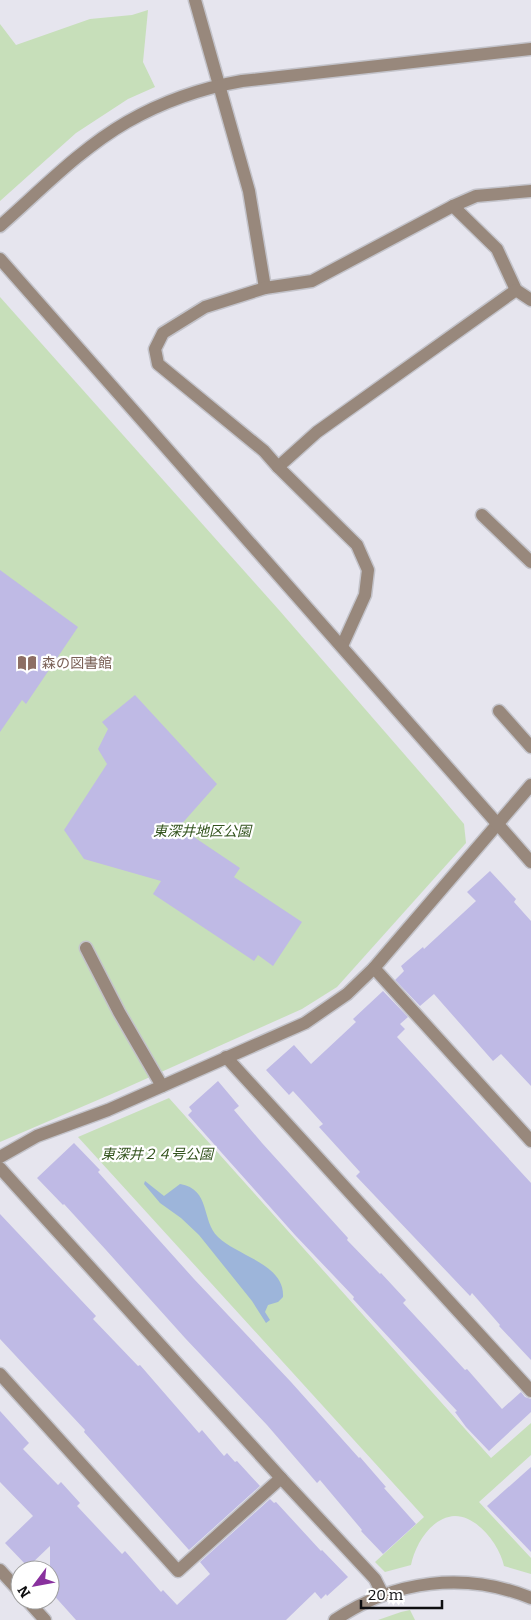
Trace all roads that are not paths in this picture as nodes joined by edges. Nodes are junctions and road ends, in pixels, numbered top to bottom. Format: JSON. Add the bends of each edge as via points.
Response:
{"nodes":[{"id":1,"x":195,"y":0,"type":"edge"},
{"id":2,"x":531,"y":49,"type":"edge"},
{"id":3,"x":218,"y":85,"type":"junction"},
{"id":4,"x":531,"y":191,"type":"edge"},
{"id":5,"x":453,"y":206,"type":"junction"},
{"id":6,"x":0,"y":226,"type":"edge"},
{"id":7,"x":0,"y":259,"type":"edge"},
{"id":8,"x":265,"y":288,"type":"junction"},
{"id":9,"x":516,"y":290,"type":"junction"},
{"id":10,"x":531,"y":300,"type":"edge"},
{"id":11,"x":278,"y":467,"type":"junction"},
{"id":12,"x":482,"y":515,"type":"dead end"},
{"id":13,"x":531,"y":562,"type":"edge"},
{"id":14,"x":342,"y":646,"type":"junction"},
{"id":15,"x":499,"y":711,"type":"dead end"},
{"id":16,"x":531,"y":748,"type":"edge"},
{"id":17,"x":531,"y":785,"type":"edge"},
{"id":18,"x":497,"y":824,"type":"junction"},
{"id":19,"x":531,"y":862,"type":"edge"},
{"id":20,"x":86,"y":948,"type":"dead end"},
{"id":21,"x":374,"y":968,"type":"junction"},
{"id":22,"x":226,"y":1057,"type":"junction"},
{"id":23,"x":162,"y":1086,"type":"junction"},
{"id":24,"x":531,"y":1141,"type":"edge"},
{"id":25,"x":0,"y":1157,"type":"edge"},
{"id":26,"x":0,"y":1168,"type":"edge"},
{"id":27,"x":0,"y":1374,"type":"edge"},
{"id":28,"x":531,"y":1391,"type":"edge"},
{"id":29,"x":280,"y":1478,"type":"junction"},
{"id":30,"x":0,"y":1570,"type":"edge"},
{"id":31,"x":10,"y":1581,"type":"edge"},
{"id":32,"x":383,"y":1595,"type":"junction"},
{"id":33,"x":531,"y":1598,"type":"edge"},
{"id":34,"x":36,"y":1610,"type":"edge"},
{"id":35,"x":45,"y":1620,"type":"edge"},
{"id":36,"x":335,"y":1620,"type":"edge"}],
"edges":[{"from":1,"to":3,"type":"street"},
{"from":2,"to":3,"type":"street"},
{"from":3,"to":6,"type":"street","via":[[162,104],[126,122],[92,146]]},
{"from":3,"to":8,"type":"street","via":[[249,191]]},
{"from":4,"to":5,"type":"street","via":[[476,196]]},
{"from":5,"to":8,"type":"street","via":[[312,281]]},
{"from":5,"to":9,"type":"street","via":[[496,249]]},
{"from":7,"to":14,"type":"street"},
{"from":8,"to":11,"type":"street","via":[[205,307],[163,333],[155,349],[158,364],[264,451]]},
{"from":9,"to":10,"type":"street"},
{"from":9,"to":11,"type":"street","via":[[318,432]]},
{"from":11,"to":14,"type":"street","via":[[357,545],[368,570],[365,595]]},
{"from":12,"to":13,"type":"street"},
{"from":14,"to":18,"type":"street"},
{"from":15,"to":16,"type":"street"},
{"from":17,"to":18,"type":"street"},
{"from":18,"to":19,"type":"street"},
{"from":18,"to":21,"type":"street"},
{"from":20,"to":23,"type":"street"},
{"from":21,"to":22,"type":"street","via":[[347,994],[305,1023]]},
{"from":21,"to":24,"type":"street"},
{"from":22,"to":23,"type":"street"},
{"from":22,"to":28,"type":"street"},
{"from":23,"to":25,"type":"street","via":[[38,1136]]},
{"from":26,"to":29,"type":"street"},
{"from":27,"to":29,"type":"street","via":[[178,1571]]},
{"from":29,"to":32,"type":"street","via":[[375,1579]]},
{"from":30,"to":31,"type":"street"},
{"from":32,"to":33,"type":"street","via":[[445,1582],[466,1582]]},
{"from":32,"to":36,"type":"street","via":[[354,1607]]},
{"from":34,"to":35,"type":"street"}]}
